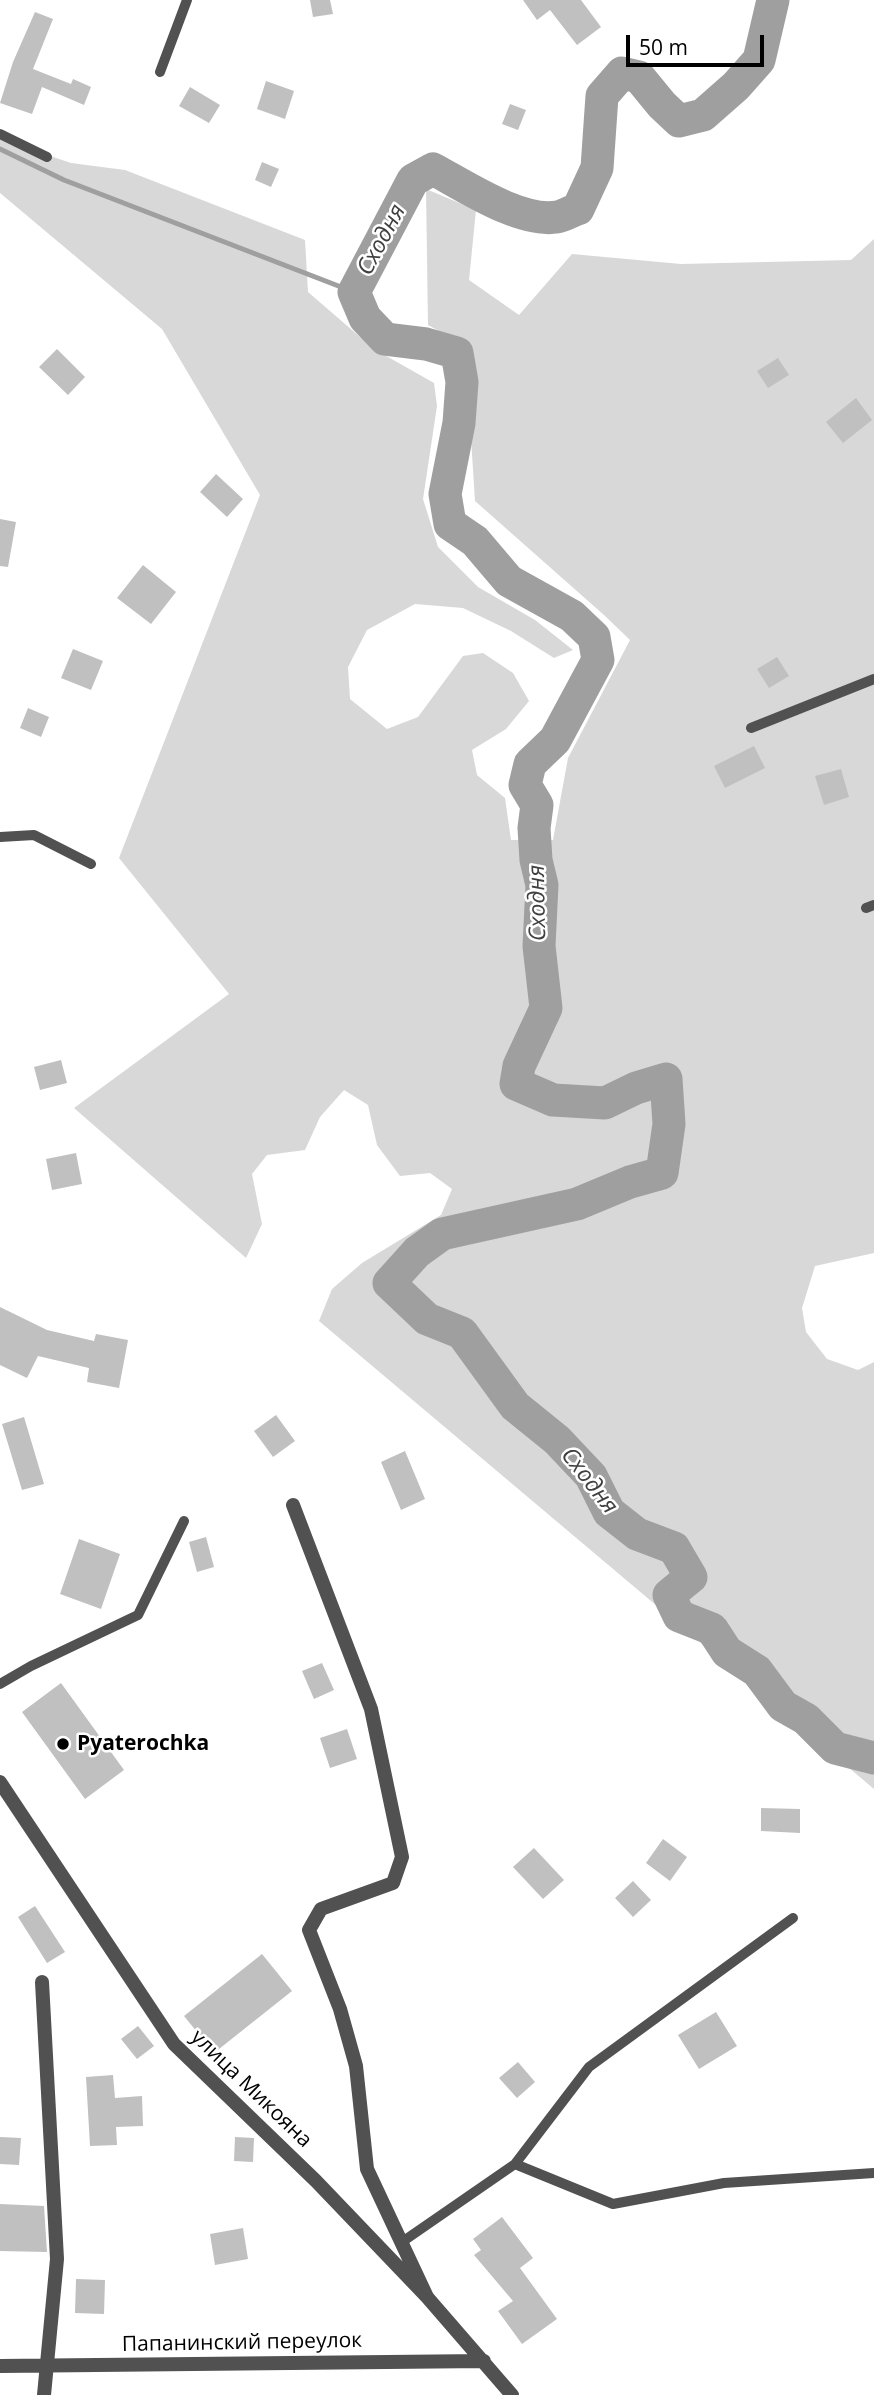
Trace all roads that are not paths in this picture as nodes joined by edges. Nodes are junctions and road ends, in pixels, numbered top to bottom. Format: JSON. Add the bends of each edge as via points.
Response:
{"nodes":[{"id":1,"x":187,"y":0,"type":"edge"},
{"id":2,"x":160,"y":72,"type":"dead end"},
{"id":3,"x":0,"y":134,"type":"edge"},
{"id":4,"x":47,"y":157,"type":"dead end"},
{"id":5,"x":874,"y":679,"type":"edge"},
{"id":6,"x":751,"y":728,"type":"dead end"},
{"id":7,"x":0,"y":837,"type":"edge"},
{"id":8,"x":92,"y":864,"type":"dead end"},
{"id":9,"x":293,"y":1506,"type":"dead end"},
{"id":10,"x":184,"y":1521,"type":"dead end"},
{"id":11,"x":0,"y":1684,"type":"edge"},
{"id":12,"x":0,"y":1784,"type":"edge"},
{"id":13,"x":793,"y":1918,"type":"dead end"},
{"id":14,"x":42,"y":1982,"type":"dead end"},
{"id":15,"x":515,"y":2164,"type":"junction"},
{"id":16,"x":874,"y":2173,"type":"edge"},
{"id":17,"x":402,"y":2242,"type":"junction"},
{"id":18,"x":427,"y":2297,"type":"junction"},
{"id":19,"x":484,"y":2361,"type":"junction"},
{"id":20,"x":0,"y":2366,"type":"edge"},
{"id":21,"x":47,"y":2366,"type":"junction"},
{"id":22,"x":44,"y":2395,"type":"edge"},
{"id":23,"x":512,"y":2395,"type":"edge"}],
"edges":[{"from":1,"to":2,"type":"lane"},
{"from":3,"to":4,"type":"lane"},
{"from":5,"to":6,"type":"lane"},
{"from":7,"to":8,"type":"lane","via":[[34,835]]},
{"from":9,"to":17,"type":"street","via":[[371,1709],[402,1857],[393,1883],[321,1909],[309,1930],[356,2066],[367,2169]]},
{"from":10,"to":11,"type":"lane","via":[[138,1615]]},
{"from":12,"to":18,"type":"street","name":"улица Микояна","via":[[174,2044],[316,2181]]},
{"from":13,"to":15,"type":"lane","via":[[589,2067]]},
{"from":14,"to":21,"type":"street","via":[[57,2259]]},
{"from":15,"to":16,"type":"lane","via":[[612,2204],[724,2183]]},
{"from":15,"to":17,"type":"lane"},
{"from":17,"to":18,"type":"street"},
{"from":18,"to":19,"type":"street","name":"улица Микояна"},
{"from":19,"to":21,"type":"street","name":"Папанинский переулок"},
{"from":19,"to":23,"type":"street","name":"улица Микояна"},
{"from":20,"to":21,"type":"street","name":"Папанинский переулок"},
{"from":21,"to":22,"type":"street"}]}
